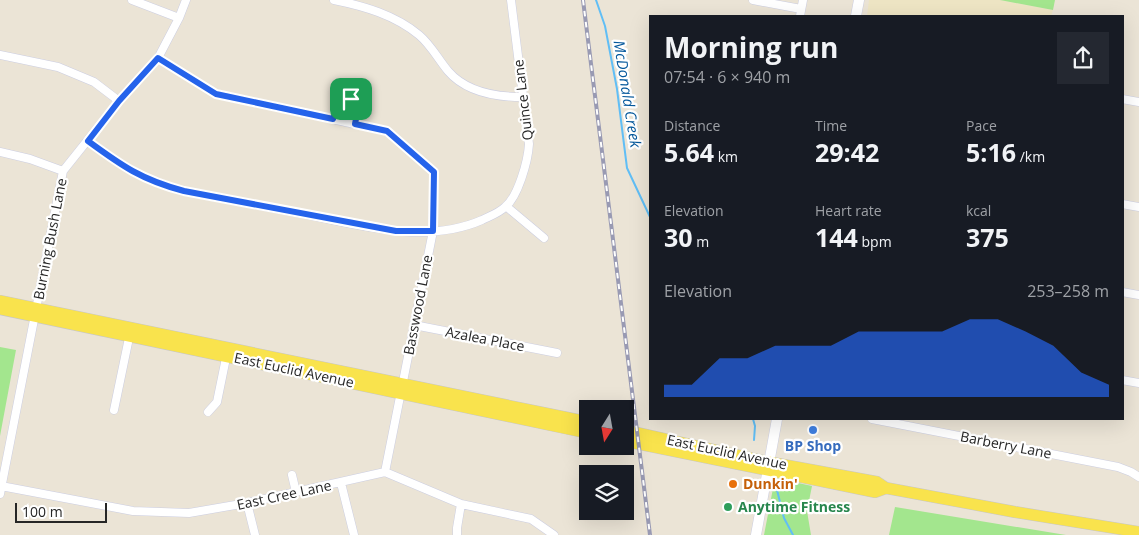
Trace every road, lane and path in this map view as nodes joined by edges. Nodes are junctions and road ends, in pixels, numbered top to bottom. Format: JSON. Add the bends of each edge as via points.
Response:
{"nodes":[{"id":1,"x":132,"y":0,"type":"edge"},
{"id":2,"x":186,"y":0,"type":"edge"},
{"id":3,"x":334,"y":0,"type":"edge"},
{"id":4,"x":511,"y":0,"type":"edge"},
{"id":5,"x":753,"y":0,"type":"edge"},
{"id":6,"x":803,"y":0,"type":"edge"},
{"id":7,"x":859,"y":0,"type":"edge"},
{"id":8,"x":800,"y":13,"type":"edge"},
{"id":9,"x":856,"y":15,"type":"edge"},
{"id":10,"x":179,"y":18,"type":"junction"},
{"id":11,"x":0,"y":54,"type":"edge"},
{"id":12,"x":158,"y":58,"type":"junction"},
{"id":13,"x":522,"y":97,"type":"junction"},
{"id":14,"x":1124,"y":99,"type":"edge"},
{"id":15,"x":119,"y":101,"type":"junction"},
{"id":16,"x":1139,"y":102,"type":"edge"},
{"id":17,"x":333,"y":119,"type":"junction"},
{"id":18,"x":355,"y":124,"type":"junction"},
{"id":19,"x":88,"y":141,"type":"junction"},
{"id":20,"x":0,"y":152,"type":"edge"},
{"id":21,"x":62,"y":171,"type":"junction"},
{"id":22,"x":1124,"y":204,"type":"edge"},
{"id":23,"x":507,"y":207,"type":"junction"},
{"id":24,"x":1139,"y":207,"type":"edge"},
{"id":25,"x":433,"y":231,"type":"junction"},
{"id":26,"x":544,"y":238,"type":"dead end"},
{"id":27,"x":1124,"y":292,"type":"edge"},
{"id":28,"x":1139,"y":295,"type":"edge"},
{"id":29,"x":0,"y":301,"type":"edge"},
{"id":30,"x":0,"y":309,"type":"edge"},
{"id":31,"x":35,"y":312,"type":"junction"},
{"id":32,"x":414,"y":325,"type":"junction"},
{"id":33,"x":130,"y":332,"type":"junction"},
{"id":34,"x":227,"y":352,"type":"junction"},
{"id":35,"x":557,"y":353,"type":"dead end"},
{"id":36,"x":1124,"y":380,"type":"edge"},
{"id":37,"x":1139,"y":383,"type":"edge"},
{"id":38,"x":401,"y":388,"type":"junction"},
{"id":39,"x":114,"y":410,"type":"dead end"},
{"id":40,"x":208,"y":412,"type":"dead end"},
{"id":41,"x":579,"y":420,"type":"edge"},
{"id":42,"x":777,"y":420,"type":"edge"},
{"id":43,"x":877,"y":420,"type":"edge"},
{"id":44,"x":579,"y":431,"type":"edge"},
{"id":45,"x":634,"y":432,"type":"edge"},
{"id":46,"x":634,"y":443,"type":"edge"},
{"id":47,"x":768,"y":466,"type":"junction"},
{"id":48,"x":385,"y":472,"type":"junction"},
{"id":49,"x":292,"y":475,"type":"dead end"},
{"id":50,"x":1139,"y":477,"type":"edge"},
{"id":51,"x":341,"y":483,"type":"junction"},
{"id":52,"x":1,"y":490,"type":"edge"},
{"id":53,"x":296,"y":492,"type":"junction"},
{"id":54,"x":247,"y":503,"type":"junction"},
{"id":55,"x":461,"y":504,"type":"junction"},
{"id":56,"x":1139,"y":532,"type":"edge"},
{"id":57,"x":255,"y":535,"type":"edge"},
{"id":58,"x":354,"y":535,"type":"edge"},
{"id":59,"x":457,"y":535,"type":"edge"},
{"id":60,"x":554,"y":535,"type":"edge"},
{"id":61,"x":756,"y":535,"type":"edge"}],
"edges":[{"from":1,"to":10,"type":"street"},
{"from":2,"to":10,"type":"street","name":"Burning Bush Lane"},
{"from":3,"to":13,"type":"street","via":[[382,13],[419,35],[461,82],[500,97]]},
{"from":4,"to":13,"type":"street","name":"Quince Lane"},
{"from":5,"to":8,"type":"street"},
{"from":6,"to":8,"type":"street"},
{"from":7,"to":9,"type":"main road"},
{"from":10,"to":12,"type":"street","name":"Burning Bush Lane"},
{"from":11,"to":15,"type":"street","via":[[58,67],[94,82]]},
{"from":12,"to":15,"type":"street","name":"Burning Bush Lane"},
{"from":12,"to":17,"type":"street","name":"Basswood Lane","via":[[216,94]]},
{"from":13,"to":23,"type":"street","name":"Quince Lane","via":[[528,158]]},
{"from":14,"to":16,"type":"street"},
{"from":15,"to":19,"type":"street","name":"Burning Bush Lane"},
{"from":17,"to":18,"type":"street","name":"Basswood Lane"},
{"from":17,"to":18,"type":"street","via":[[339,102],[351,99],[358,108]]},
{"from":18,"to":25,"type":"street","name":"Basswood Lane","via":[[387,131],[434,172]]},
{"from":19,"to":21,"type":"street","name":"Burning Bush Lane"},
{"from":19,"to":25,"type":"street","via":[[139,176],[184,191],[396,231]]},
{"from":20,"to":21,"type":"street"},
{"from":21,"to":31,"type":"street","name":"Burning Bush Lane"},
{"from":22,"to":24,"type":"street"},
{"from":23,"to":25,"type":"street","via":[[470,225]]},
{"from":23,"to":26,"type":"street"},
{"from":25,"to":32,"type":"street","name":"Basswood Lane"},
{"from":27,"to":28,"type":"street"},
{"from":29,"to":31,"type":"main road","name":"East Euclid Avenue"},
{"from":30,"to":31,"type":"main road","name":"East Euclid Avenue"},
{"from":31,"to":33,"type":"main road","name":"East Euclid Avenue"},
{"from":31,"to":52,"type":"street","name":"Burning Bush Lane"},
{"from":32,"to":35,"type":"street","name":"Azalea Place"},
{"from":32,"to":38,"type":"street","name":"Basswood Lane"},
{"from":33,"to":34,"type":"main road","name":"East Euclid Avenue"},
{"from":33,"to":39,"type":"street"},
{"from":34,"to":38,"type":"main road","name":"East Euclid Avenue"},
{"from":34,"to":40,"type":"street","via":[[217,402]]},
{"from":36,"to":37,"type":"street"},
{"from":38,"to":41,"type":"main road","name":"East Euclid Avenue"},
{"from":38,"to":44,"type":"main road","name":"East Euclid Avenue"},
{"from":38,"to":48,"type":"street","name":"Basswood Lane"},
{"from":42,"to":47,"type":"main road"},
{"from":43,"to":50,"type":"street","name":"Barberry Lane","via":[[1118,467]]},
{"from":45,"to":47,"type":"main road","name":"East Euclid Avenue"},
{"from":46,"to":47,"type":"main road","name":"East Euclid Avenue"},
{"from":47,"to":56,"type":"main road","name":"East Euclid Avenue","via":[[877,482],[886,488]]},
{"from":47,"to":61,"type":"main road"},
{"from":48,"to":51,"type":"street","name":"East Cree Lane"},
{"from":48,"to":55,"type":"street"},
{"from":49,"to":53,"type":"street"},
{"from":51,"to":53,"type":"street","name":"East Cree Lane"},
{"from":51,"to":58,"type":"street"},
{"from":52,"to":54,"type":"street","name":"East Cree Lane","via":[[162,513],[189,513]]},
{"from":53,"to":54,"type":"street","name":"East Cree Lane"},
{"from":54,"to":57,"type":"street"},
{"from":55,"to":59,"type":"street"},
{"from":55,"to":60,"type":"street","via":[[531,519]]}]}
